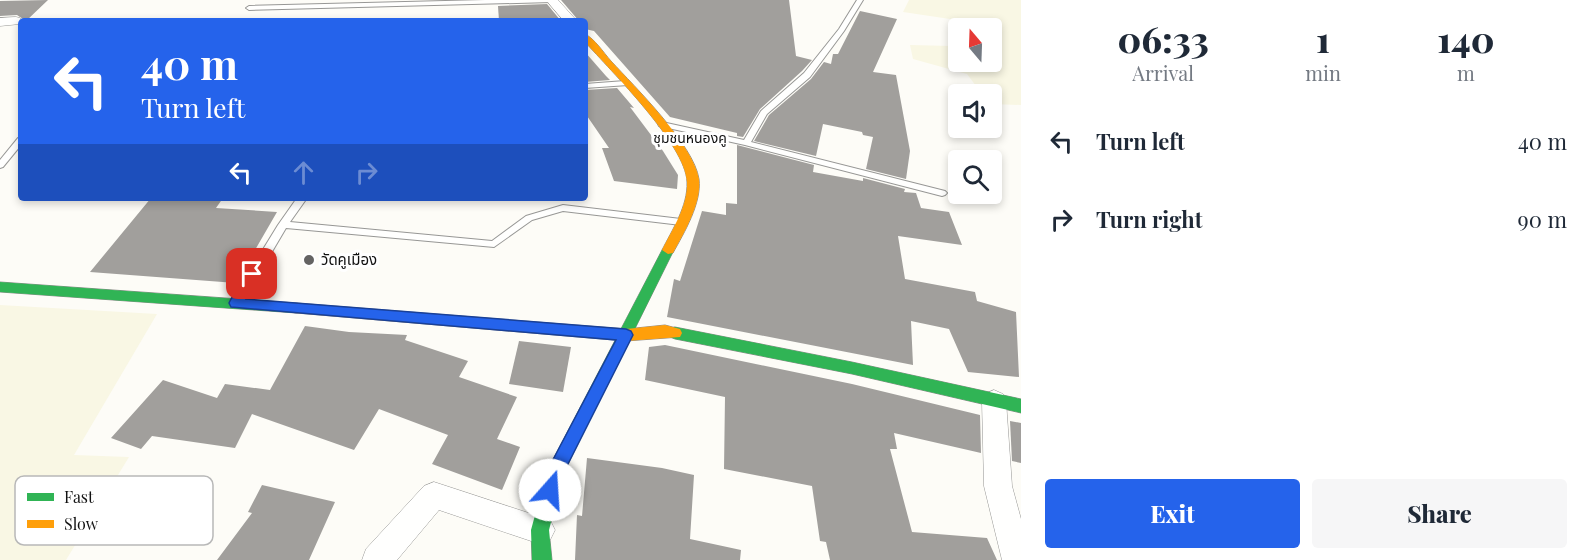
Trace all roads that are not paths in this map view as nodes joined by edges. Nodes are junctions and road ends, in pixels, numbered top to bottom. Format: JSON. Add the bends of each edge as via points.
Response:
{"nodes":[{"id":1,"x":552,"y":0,"type":"edge"},
{"id":2,"x":860,"y":0,"type":"edge"},
{"id":3,"x":249,"y":8,"type":"dead end"},
{"id":4,"x":568,"y":18,"type":"edge"},
{"id":5,"x":15,"y":21,"type":"dead end"},
{"id":6,"x":0,"y":22,"type":"edge"},
{"id":7,"x":588,"y":40,"type":"edge"},
{"id":8,"x":625,"y":83,"type":"junction"},
{"id":9,"x":588,"y":86,"type":"edge"},
{"id":10,"x":662,"y":124,"type":"junction"},
{"id":11,"x":746,"y":143,"type":"junction"},
{"id":12,"x":18,"y":144,"type":"edge"},
{"id":13,"x":0,"y":165,"type":"edge"},
{"id":14,"x":942,"y":193,"type":"dead end"},
{"id":15,"x":300,"y":201,"type":"edge"},
{"id":16,"x":682,"y":222,"type":"junction"},
{"id":17,"x":283,"y":225,"type":"junction"},
{"id":18,"x":0,"y":287,"type":"edge"},
{"id":19,"x":236,"y":303,"type":"junction"},
{"id":20,"x":626,"y":335,"type":"junction"},
{"id":21,"x":994,"y":401,"type":"junction"},
{"id":22,"x":1021,"y":406,"type":"edge"},
{"id":23,"x":540,"y":530,"type":"junction"},
{"id":24,"x":377,"y":560,"type":"edge"},
{"id":25,"x":542,"y":560,"type":"edge"},
{"id":26,"x":1017,"y":560,"type":"edge"}],
"edges":[{"from":1,"to":3,"type":"lane"},
{"from":1,"to":4,"type":"street"},
{"from":2,"to":11,"type":"lane","via":[[807,75],[764,113]]},
{"from":5,"to":6,"type":"street"},
{"from":7,"to":8,"type":"street"},
{"from":8,"to":9,"type":"lane"},
{"from":8,"to":10,"type":"street"},
{"from":10,"to":11,"type":"lane"},
{"from":10,"to":16,"type":"street","via":[[690,161],[696,183]]},
{"from":11,"to":14,"type":"lane"},
{"from":12,"to":13,"type":"lane"},
{"from":15,"to":17,"type":"lane"},
{"from":16,"to":17,"type":"lane","via":[[563,208],[529,218],[494,244]]},
{"from":16,"to":20,"type":"street"},
{"from":17,"to":19,"type":"lane"},
{"from":18,"to":19,"type":"street"},
{"from":19,"to":20,"type":"street"},
{"from":20,"to":21,"type":"street","via":[[665,331]]},
{"from":20,"to":23,"type":"street","via":[[556,471]]},
{"from":21,"to":22,"type":"street"},
{"from":21,"to":26,"type":"street","via":[[998,486]]},
{"from":23,"to":24,"type":"street","via":[[434,495]]},
{"from":23,"to":25,"type":"street"}]}
